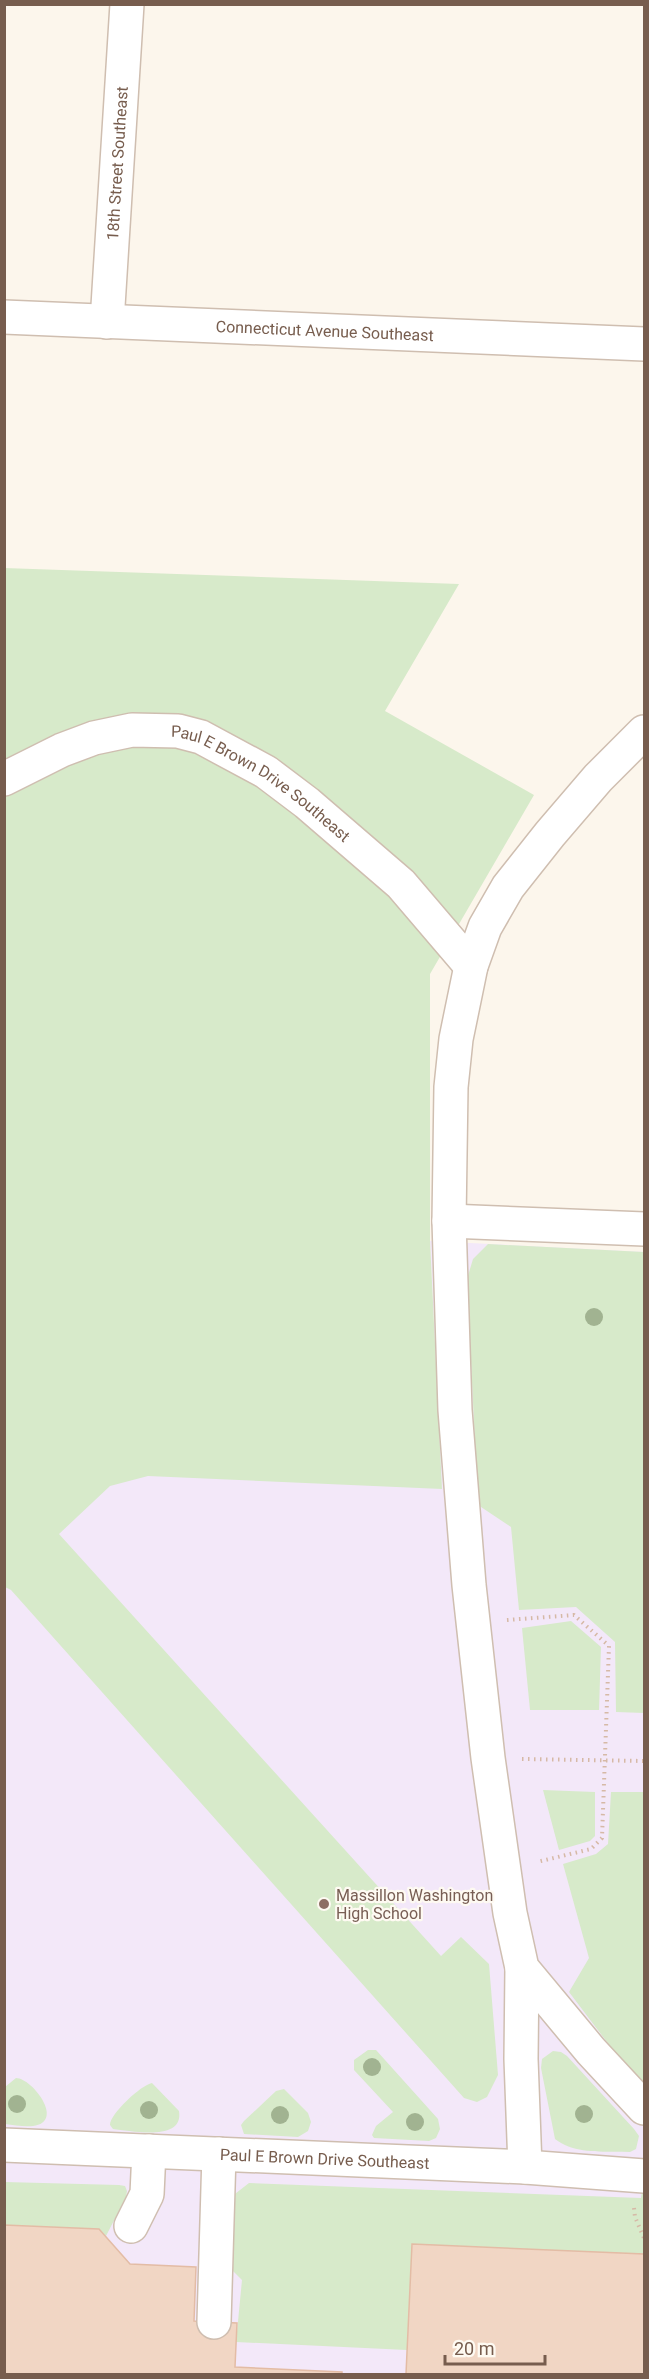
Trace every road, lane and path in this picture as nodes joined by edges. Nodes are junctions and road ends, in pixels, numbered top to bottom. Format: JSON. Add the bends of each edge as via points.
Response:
{"nodes":[{"id":1,"x":127,"y":4,"type":"edge"},
{"id":2,"x":4,"y":317,"type":"edge"},
{"id":3,"x":107,"y":322,"type":"junction"},
{"id":4,"x":645,"y":344,"type":"edge"},
{"id":5,"x":645,"y":732,"type":"edge"},
{"id":6,"x":4,"y":779,"type":"edge"},
{"id":7,"x":471,"y":966,"type":"junction"},
{"id":8,"x":449,"y":1221,"type":"junction"},
{"id":9,"x":645,"y":1229,"type":"edge"},
{"id":10,"x":474,"y":1622,"type":"junction"},
{"id":11,"x":488,"y":1758,"type":"junction"},
{"id":12,"x":605,"y":1760,"type":"junction"},
{"id":13,"x":645,"y":1761,"type":"edge"},
{"id":14,"x":504,"y":1870,"type":"junction"},
{"id":15,"x":522,"y":1968,"type":"junction"},
{"id":16,"x":645,"y":2108,"type":"edge"},
{"id":17,"x":4,"y":2145,"type":"edge"},
{"id":18,"x":149,"y":2151,"type":"junction"},
{"id":19,"x":219,"y":2154,"type":"junction"},
{"id":20,"x":525,"y":2166,"type":"junction"},
{"id":21,"x":639,"y":2187,"type":"edge"},
{"id":22,"x":131,"y":2226,"type":"dead end"},
{"id":23,"x":645,"y":2238,"type":"edge"},
{"id":24,"x":214,"y":2322,"type":"dead end"}],
"edges":[{"from":1,"to":3,"type":"street","name":"18th Street Southeast"},
{"from":2,"to":3,"type":"street","name":"Connecticut Avenue Southeast"},
{"from":3,"to":4,"type":"street","name":"Connecticut Avenue Southeast"},
{"from":5,"to":7,"type":"street","via":[[598,778],[508,887],[485,927]]},
{"from":6,"to":7,"type":"street","name":"Paul E Brown Drive Southeast","via":[[94,738],[132,730],[178,731],[201,737],[266,772],[307,803],[400,885]]},
{"from":7,"to":8,"type":"street","via":[[451,1087]]},
{"from":8,"to":9,"type":"street"},
{"from":8,"to":10,"type":"street","via":[[455,1410]]},
{"from":10,"to":11,"type":"street"},
{"from":10,"to":12,"type":"path","via":[[574,1615],[609,1646]]},
{"from":11,"to":12,"type":"path"},
{"from":11,"to":14,"type":"street"},
{"from":12,"to":13,"type":"path"},
{"from":12,"to":14,"type":"path","via":[[602,1838],[591,1849]]},
{"from":14,"to":15,"type":"street"},
{"from":15,"to":16,"type":"street"},
{"from":15,"to":20,"type":"street"},
{"from":17,"to":18,"type":"street","name":"Paul E Brown Drive Southeast"},
{"from":18,"to":19,"type":"street","name":"Paul E Brown Drive Southeast"},
{"from":18,"to":22,"type":"street","via":[[147,2194]]},
{"from":19,"to":20,"type":"street","name":"Paul E Brown Drive Southeast"},
{"from":19,"to":24,"type":"street"},
{"from":20,"to":21,"type":"street","name":"Paul E Brown Drive Southeast","via":[[627,2173]]},
{"from":21,"to":23,"type":"path","via":[[634,2217]]}]}
